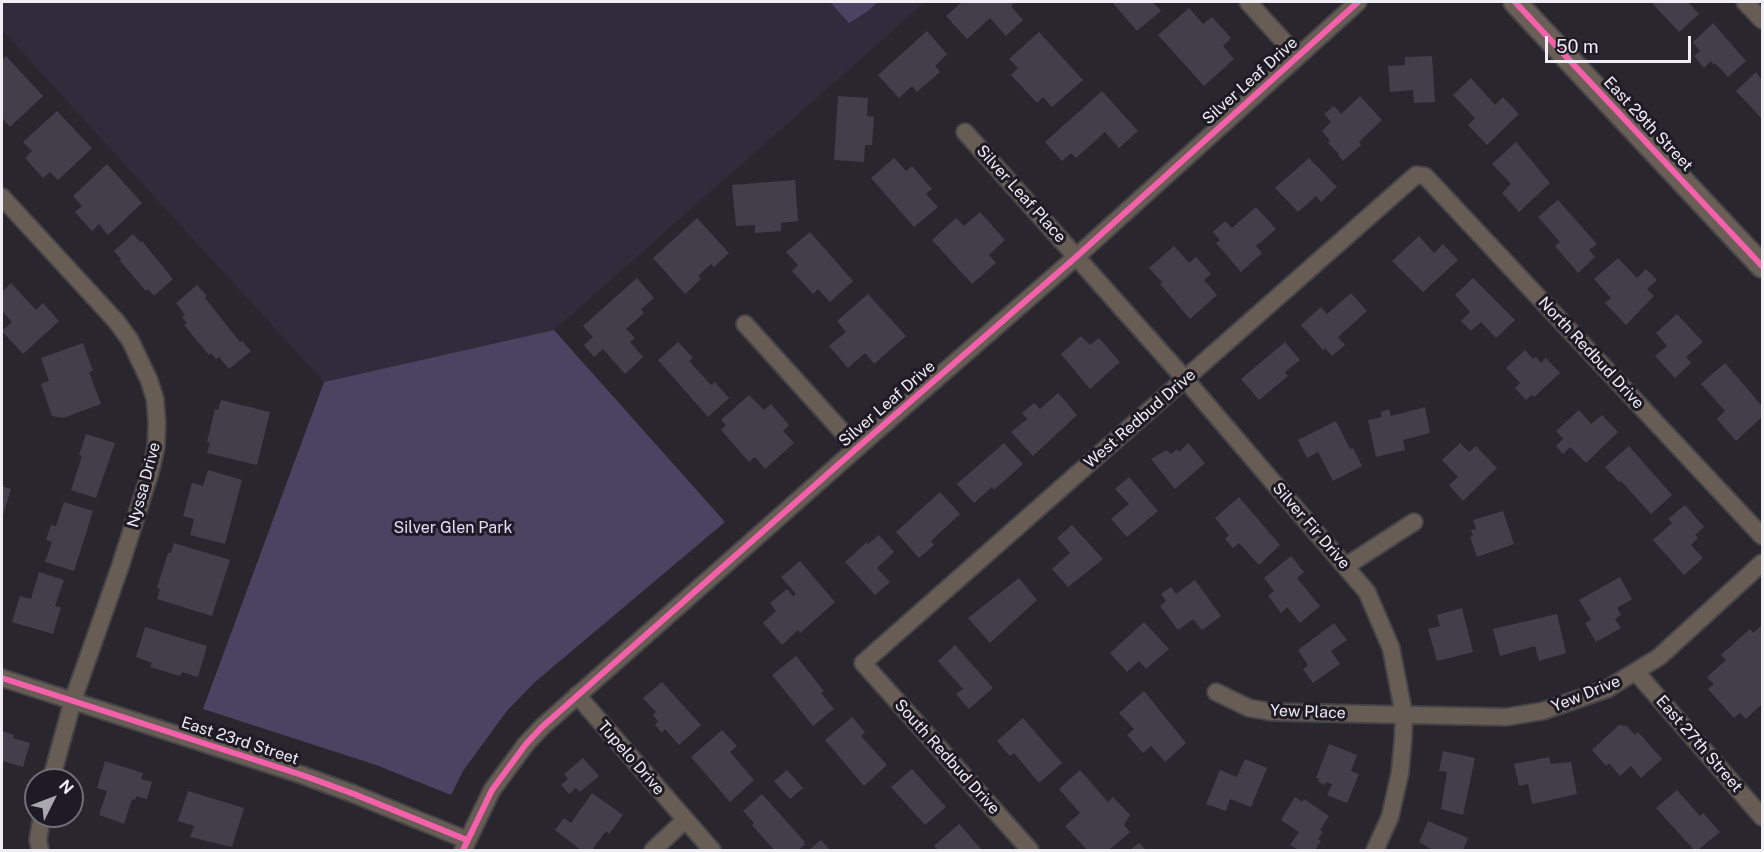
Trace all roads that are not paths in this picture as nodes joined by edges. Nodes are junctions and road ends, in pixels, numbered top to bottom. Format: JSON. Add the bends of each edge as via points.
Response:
{"nodes":[{"id":1,"x":1248,"y":2,"type":"edge"},
{"id":2,"x":1358,"y":2,"type":"edge"},
{"id":3,"x":1515,"y":2,"type":"edge"},
{"id":4,"x":1745,"y":2,"type":"edge"},
{"id":5,"x":1762,"y":20,"type":"edge"},
{"id":6,"x":1298,"y":56,"type":"junction"},
{"id":7,"x":965,"y":132,"type":"dead end"},
{"id":8,"x":1416,"y":175,"type":"joint"},
{"id":9,"x":2,"y":197,"type":"edge"},
{"id":10,"x":1076,"y":257,"type":"junction"},
{"id":11,"x":1762,"y":266,"type":"edge"},
{"id":12,"x":745,"y":324,"type":"dead end"},
{"id":13,"x":1185,"y":380,"type":"junction"},
{"id":14,"x":856,"y":448,"type":"junction"},
{"id":15,"x":1414,"y":522,"type":"dead end"},
{"id":16,"x":1762,"y":536,"type":"edge"},
{"id":17,"x":1762,"y":563,"type":"edge"},
{"id":18,"x":1346,"y":566,"type":"junction"},
{"id":19,"x":863,"y":663,"type":"joint"},
{"id":20,"x":1636,"y":672,"type":"junction"},
{"id":21,"x":2,"y":678,"type":"edge"},
{"id":22,"x":1216,"y":692,"type":"dead end"},
{"id":23,"x":577,"y":695,"type":"junction"},
{"id":24,"x":73,"y":700,"type":"junction"},
{"id":25,"x":1404,"y":715,"type":"junction"},
{"id":26,"x":54,"y":768,"type":"edge"},
{"id":27,"x":1762,"y":817,"type":"edge"},
{"id":28,"x":685,"y":820,"type":"junction"},
{"id":29,"x":40,"y":828,"type":"edge"},
{"id":30,"x":465,"y":845,"type":"edge"},
{"id":31,"x":40,"y":850,"type":"edge"},
{"id":32,"x":652,"y":850,"type":"edge"},
{"id":33,"x":712,"y":850,"type":"edge"},
{"id":34,"x":1030,"y":850,"type":"edge"},
{"id":35,"x":1375,"y":850,"type":"edge"}],
"edges":[{"from":1,"to":6,"type":"street"},
{"from":2,"to":6,"type":"street","name":"Silver Leaf Drive"},
{"from":3,"to":11,"type":"main road","name":"East 29th Street"},
{"from":4,"to":5,"type":"street"},
{"from":6,"to":10,"type":"street","name":"Silver Leaf Drive"},
{"from":7,"to":10,"type":"street","name":"Silver Leaf Place"},
{"from":8,"to":13,"type":"street","name":"West Redbud Drive"},
{"from":8,"to":16,"type":"street","name":"North Redbud Drive","via":[[1425,176]]},
{"from":9,"to":24,"type":"street","name":"Nyssa Drive","via":[[116,321],[142,363],[155,399],[156,447],[150,472]]},
{"from":10,"to":13,"type":"street","name":"Silver Fir Drive"},
{"from":10,"to":14,"type":"street","name":"Silver Leaf Drive"},
{"from":12,"to":14,"type":"street"},
{"from":13,"to":18,"type":"street","name":"Silver Fir Drive"},
{"from":13,"to":19,"type":"street","name":"West Redbud Drive"},
{"from":14,"to":23,"type":"street","name":"Silver Leaf Drive"},
{"from":15,"to":18,"type":"street"},
{"from":17,"to":20,"type":"street","name":"Yew Drive","via":[[1670,648]]},
{"from":18,"to":25,"type":"street","name":"Silver Fir Drive","via":[[1377,612],[1391,648]]},
{"from":19,"to":34,"type":"street","name":"South Redbud Drive"},
{"from":20,"to":25,"type":"street","name":"Yew Drive","via":[[1607,689],[1543,711],[1506,717]]},
{"from":20,"to":27,"type":"street","name":"East 27th Street"},
{"from":21,"to":24,"type":"street","name":"East 23rd Street"},
{"from":22,"to":25,"type":"street","name":"Yew Place","via":[[1249,708],[1272,712]]},
{"from":23,"to":28,"type":"street","name":"Tupelo Drive"},
{"from":23,"to":30,"type":"street","name":"Silver Leaf Drive","via":[[526,744],[492,790]]},
{"from":24,"to":26,"type":"street","name":"Nyssa Drive"},
{"from":24,"to":30,"type":"street","name":"East 23rd Street","via":[[313,779]]},
{"from":25,"to":35,"type":"street","name":"Silver Fir Drive","via":[[1400,772],[1390,817]]},
{"from":28,"to":32,"type":"street"},
{"from":28,"to":33,"type":"street","name":"Tupelo Drive"},
{"from":29,"to":31,"type":"street"}]}
